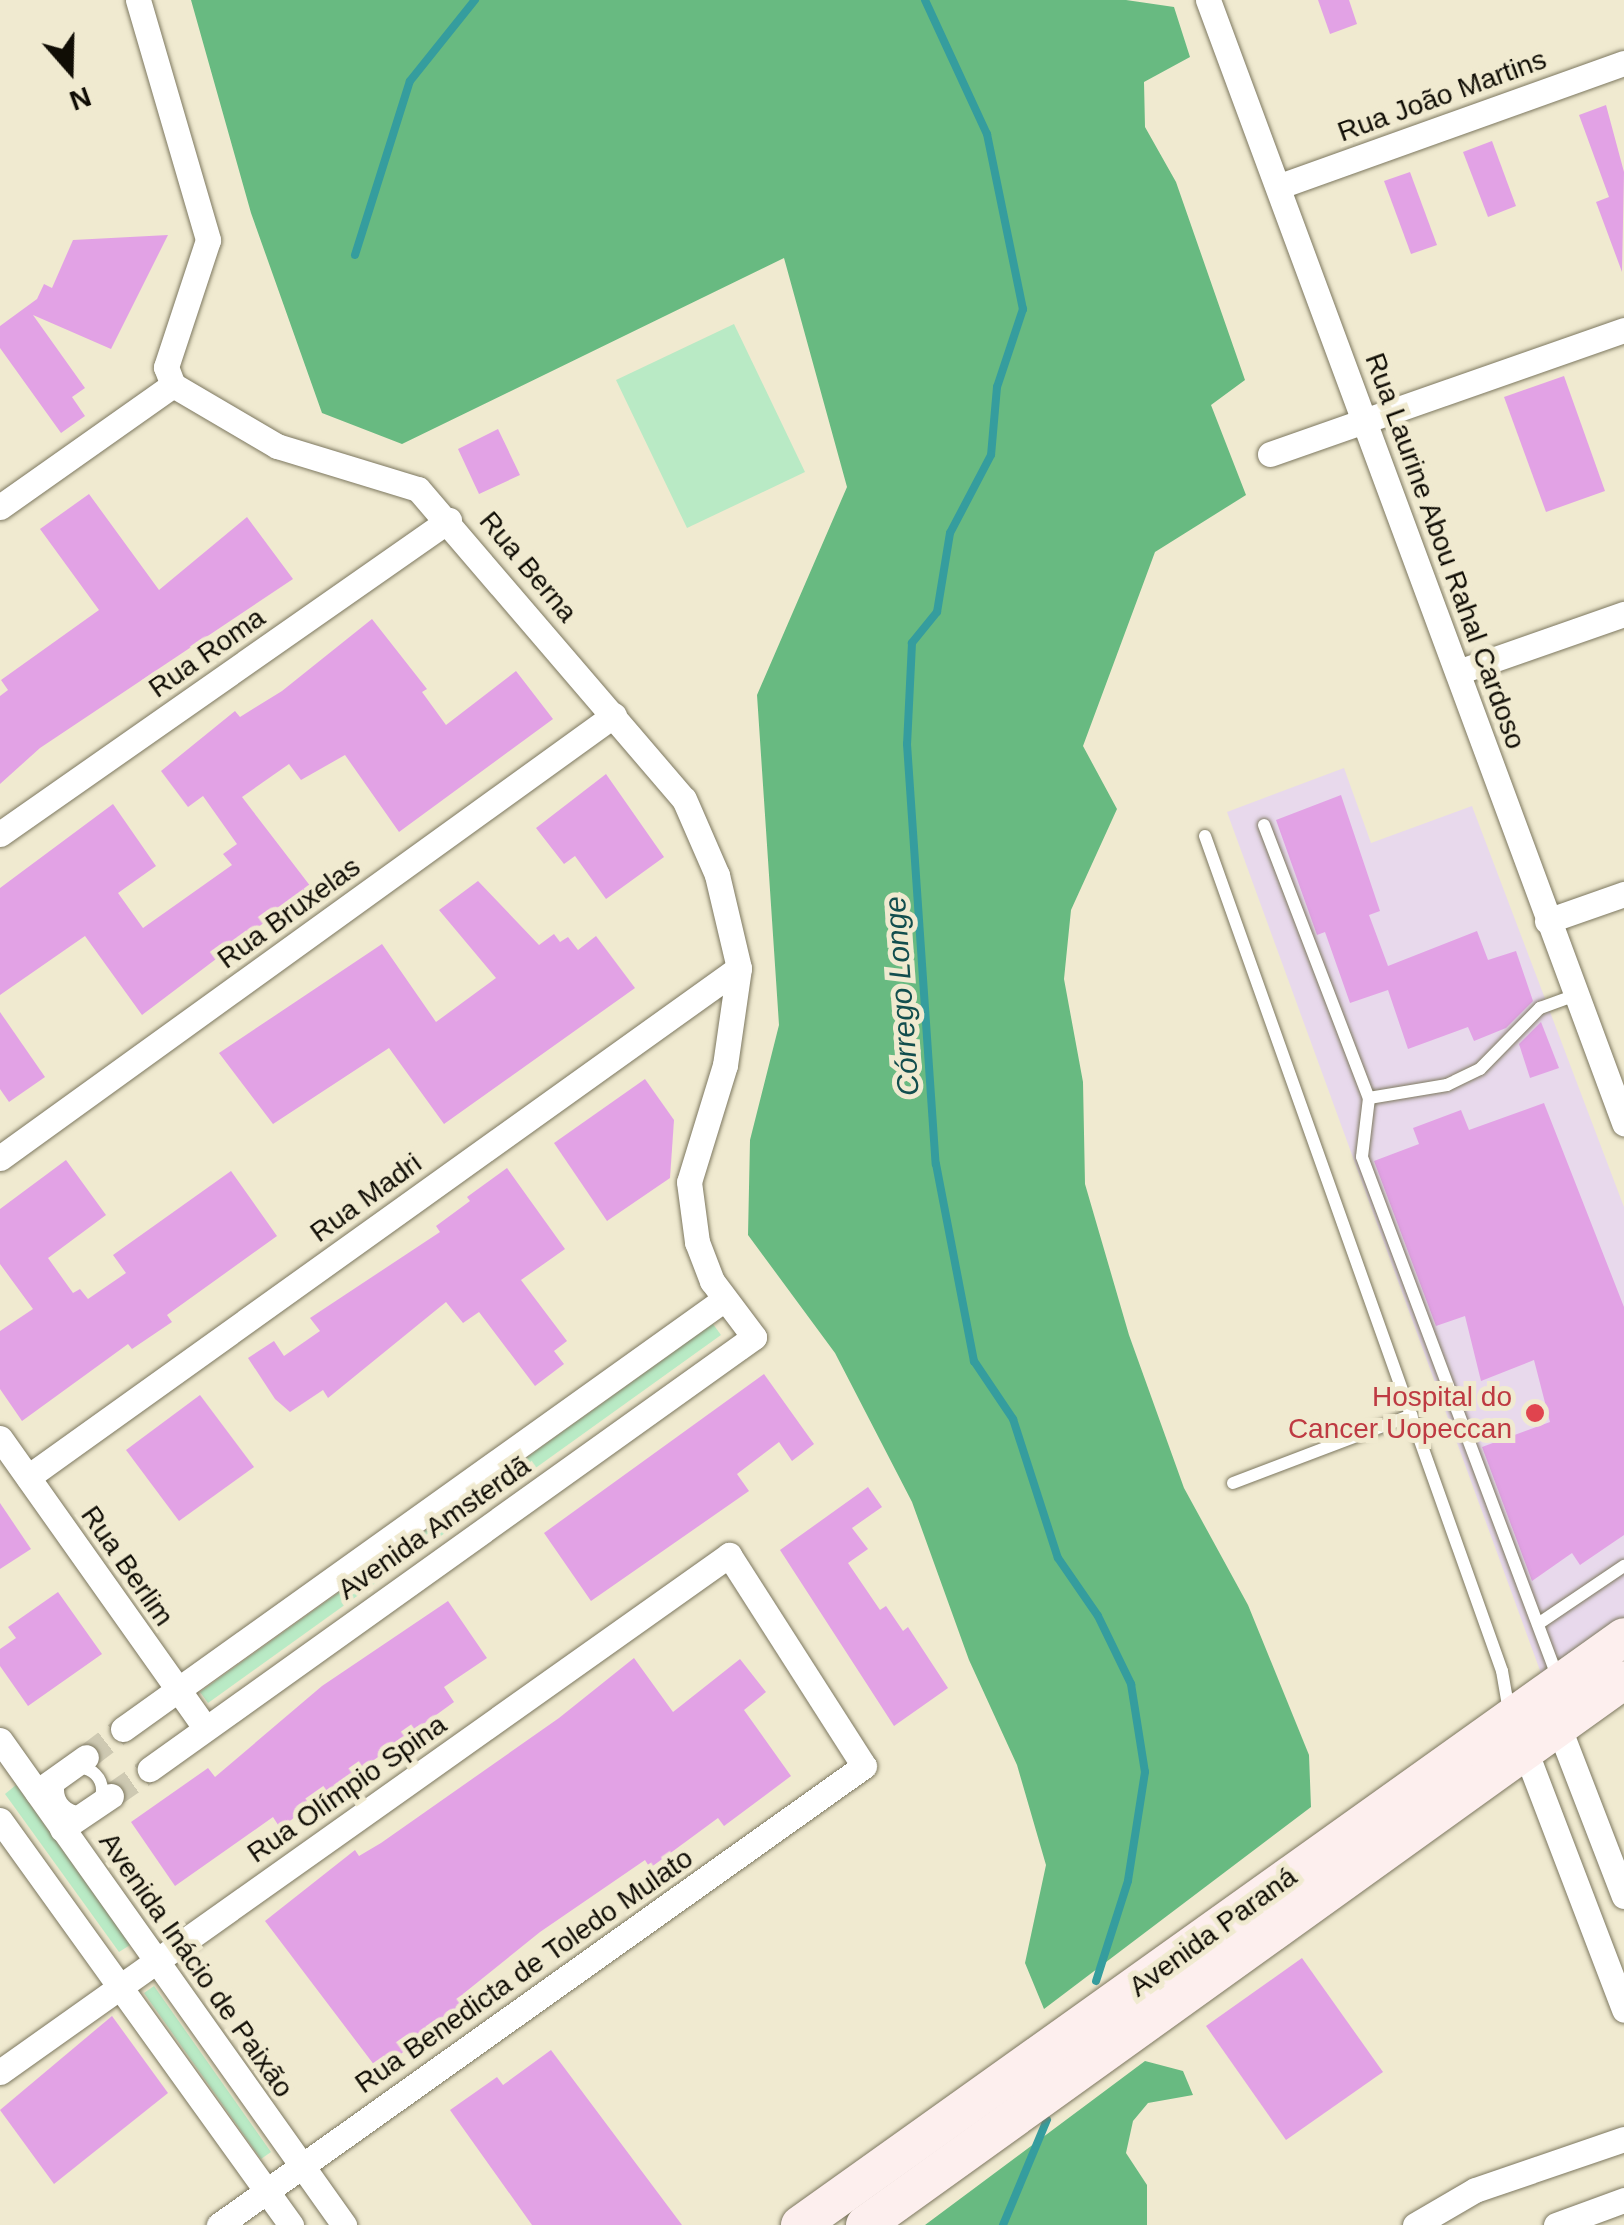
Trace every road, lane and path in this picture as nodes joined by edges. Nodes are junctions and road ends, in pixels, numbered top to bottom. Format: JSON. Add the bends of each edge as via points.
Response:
{"nodes":[{"id":1,"x":138,"y":0,"type":"edge"},
{"id":2,"x":1208,"y":0,"type":"edge"},
{"id":3,"x":1624,"y":64,"type":"edge"},
{"id":4,"x":1280,"y":186,"type":"junction"},
{"id":5,"x":1624,"y":330,"type":"edge"},
{"id":6,"x":173,"y":384,"type":"junction"},
{"id":7,"x":1365,"y":421,"type":"junction"},
{"id":8,"x":1270,"y":454,"type":"dead end"},
{"id":9,"x":0,"y":507,"type":"edge"},
{"id":10,"x":449,"y":520,"type":"junction"},
{"id":11,"x":1624,"y":614,"type":"edge"},
{"id":12,"x":1458,"y":672,"type":"junction"},
{"id":13,"x":614,"y":715,"type":"junction"},
{"id":14,"x":1264,"y":825,"type":"dead end"},
{"id":15,"x":0,"y":834,"type":"edge"},
{"id":16,"x":1205,"y":836,"type":"dead end"},
{"id":17,"x":1624,"y":894,"type":"edge"},
{"id":18,"x":1547,"y":921,"type":"junction"},
{"id":19,"x":739,"y":968,"type":"junction"},
{"id":20,"x":1575,"y":995,"type":"junction"},
{"id":21,"x":1369,"y":1098,"type":"junction"},
{"id":22,"x":1624,"y":1123,"type":"edge"},
{"id":23,"x":0,"y":1158,"type":"edge"},
{"id":24,"x":723,"y":1300,"type":"junction"},
{"id":25,"x":754,"y":1338,"type":"joint"},
{"id":26,"x":1412,"y":1415,"type":"junction"},
{"id":27,"x":0,"y":1438,"type":"edge"},
{"id":28,"x":28,"y":1476,"type":"junction"},
{"id":29,"x":1233,"y":1484,"type":"dead end"},
{"id":30,"x":728,"y":1554,"type":"joint"},
{"id":31,"x":1624,"y":1566,"type":"edge"},
{"id":32,"x":1538,"y":1624,"type":"junction"},
{"id":33,"x":1620,"y":1659,"type":"edge"},
{"id":34,"x":1502,"y":1671,"type":"junction"},
{"id":35,"x":178,"y":1690,"type":"junction"},
{"id":36,"x":1543,"y":1706,"type":"junction"},
{"id":37,"x":206,"y":1728,"type":"junction"},
{"id":38,"x":122,"y":1730,"type":"tunnel mouth"},
{"id":39,"x":3,"y":1752,"type":"edge"},
{"id":40,"x":1527,"y":1752,"type":"junction"},
{"id":41,"x":76,"y":1764,"type":"junction"},
{"id":42,"x":150,"y":1769,"type":"tunnel mouth"},
{"id":43,"x":37,"y":1792,"type":"junction"},
{"id":44,"x":102,"y":1802,"type":"junction"},
{"id":45,"x":0,"y":1820,"type":"edge"},
{"id":46,"x":62,"y":1829,"type":"junction"},
{"id":47,"x":1624,"y":1896,"type":"edge"},
{"id":48,"x":156,"y":1961,"type":"junction"},
{"id":49,"x":120,"y":1987,"type":"junction"},
{"id":50,"x":1624,"y":2010,"type":"edge"},
{"id":51,"x":0,"y":2072,"type":"edge"},
{"id":52,"x":1624,"y":2139,"type":"edge"},
{"id":53,"x":302,"y":2167,"type":"junction"},
{"id":54,"x":266,"y":2192,"type":"junction"},
{"id":55,"x":1624,"y":2200,"type":"edge"},
{"id":56,"x":219,"y":2225,"type":"edge"},
{"id":57,"x":291,"y":2225,"type":"edge"},
{"id":58,"x":344,"y":2225,"type":"edge"},
{"id":59,"x":800,"y":2225,"type":"edge"},
{"id":60,"x":865,"y":2225,"type":"edge"},
{"id":61,"x":1415,"y":2225,"type":"edge"},
{"id":62,"x":1556,"y":2225,"type":"edge"}],
"edges":[{"from":1,"to":6,"type":"street","via":[[208,240],[166,367]]},
{"from":2,"to":4,"type":"street","name":"Rua Laurine Abou Rahal Cardoso"},
{"from":3,"to":4,"type":"street","name":"Rua João Martins"},
{"from":4,"to":7,"type":"street","name":"Rua Laurine Abou Rahal Cardoso"},
{"from":5,"to":7,"type":"street"},
{"from":6,"to":9,"type":"street"},
{"from":6,"to":10,"type":"street","name":"Rua Berna","via":[[276,446],[418,489]]},
{"from":7,"to":8,"type":"street"},
{"from":7,"to":12,"type":"street","name":"Rua Laurine Abou Rahal Cardoso"},
{"from":10,"to":13,"type":"street","name":"Rua Berna"},
{"from":10,"to":15,"type":"street","name":"Rua Roma"},
{"from":11,"to":12,"type":"street"},
{"from":12,"to":18,"type":"street","name":"Rua Laurine Abou Rahal Cardoso"},
{"from":13,"to":19,"type":"street","name":"Rua Berna","via":[[684,799],[717,875]]},
{"from":13,"to":23,"type":"street","name":"Rua Bruxelas"},
{"from":14,"to":21,"type":"lane"},
{"from":16,"to":26,"type":"lane"},
{"from":17,"to":18,"type":"street"},
{"from":18,"to":20,"type":"street","name":"Rua Laurine Abou Rahal Cardoso"},
{"from":19,"to":24,"type":"street","name":"Rua Berna","via":[[725,1066],[688,1182],[697,1242]]},
{"from":19,"to":28,"type":"street","name":"Rua Madri"},
{"from":20,"to":21,"type":"lane","via":[[1540,1008],[1480,1069],[1447,1086]]},
{"from":20,"to":22,"type":"street","name":"Rua Laurine Abou Rahal Cardoso"},
{"from":21,"to":32,"type":"lane","via":[[1362,1158]]},
{"from":24,"to":25,"type":"street","name":"Rua Berna"},
{"from":24,"to":35,"type":"street","name":"Avenida Amsterdã"},
{"from":25,"to":37,"type":"street","name":"Avenida Amsterdã"},
{"from":26,"to":29,"type":"lane"},
{"from":26,"to":34,"type":"lane"},
{"from":27,"to":28,"type":"street","name":"Rua Berlim"},
{"from":28,"to":35,"type":"street","name":"Rua Berlim"},
{"from":30,"to":48,"type":"street","name":"Rua Olímpio Spina"},
{"from":30,"to":53,"type":"street","name":"Rua Benedicta de Toledo Mulato","via":[[864,1766]]},
{"from":31,"to":32,"type":"lane"},
{"from":32,"to":36,"type":"lane"},
{"from":33,"to":36,"type":"main road","name":"Avenida Paraná"},
{"from":34,"to":36,"type":"lane"},
{"from":34,"to":36,"type":"lane"},
{"from":35,"to":37,"type":"street","name":"Rua Berlim"},
{"from":35,"to":38,"type":"street","name":"Avenida Amsterdã"},
{"from":36,"to":40,"type":"main road","name":"Avenida Paraná"},
{"from":36,"to":47,"type":"street"},
{"from":36,"to":59,"type":"main road","name":"Avenida Paraná"},
{"from":37,"to":42,"type":"street","name":"Avenida Amsterdã"},
{"from":39,"to":43,"type":"street","name":"Avenida Inácio de Paixão"},
{"from":40,"to":50,"type":"street"},
{"from":40,"to":60,"type":"main road","name":"Avenida Paraná"},
{"from":41,"to":43,"type":"street"},
{"from":41,"to":44,"type":"lane","via":[[100,1781]]},
{"from":41,"to":44,"type":"lane","via":[[58,1784],[64,1806],[78,1812]]},
{"from":43,"to":46,"type":"street","name":"Avenida Inácio de Paixão"},
{"from":44,"to":46,"type":"street"},
{"from":45,"to":49,"type":"street"},
{"from":46,"to":48,"type":"street","name":"Avenida Inácio de Paixão"},
{"from":48,"to":49,"type":"street","name":"Rua Olímpio Spina"},
{"from":48,"to":53,"type":"street","name":"Avenida Inácio de Paixão"},
{"from":49,"to":51,"type":"street","name":"Rua Olímpio Spina"},
{"from":49,"to":54,"type":"street"},
{"from":52,"to":61,"type":"street","via":[[1475,2190]]},
{"from":53,"to":54,"type":"street","name":"Rua Benedicta de Toledo Mulato"},
{"from":53,"to":58,"type":"street","name":"Avenida Inácio de Paixão"},
{"from":54,"to":56,"type":"street","name":"Rua Benedicta de Toledo Mulato"},
{"from":54,"to":57,"type":"street"},
{"from":55,"to":62,"type":"street"}]}
